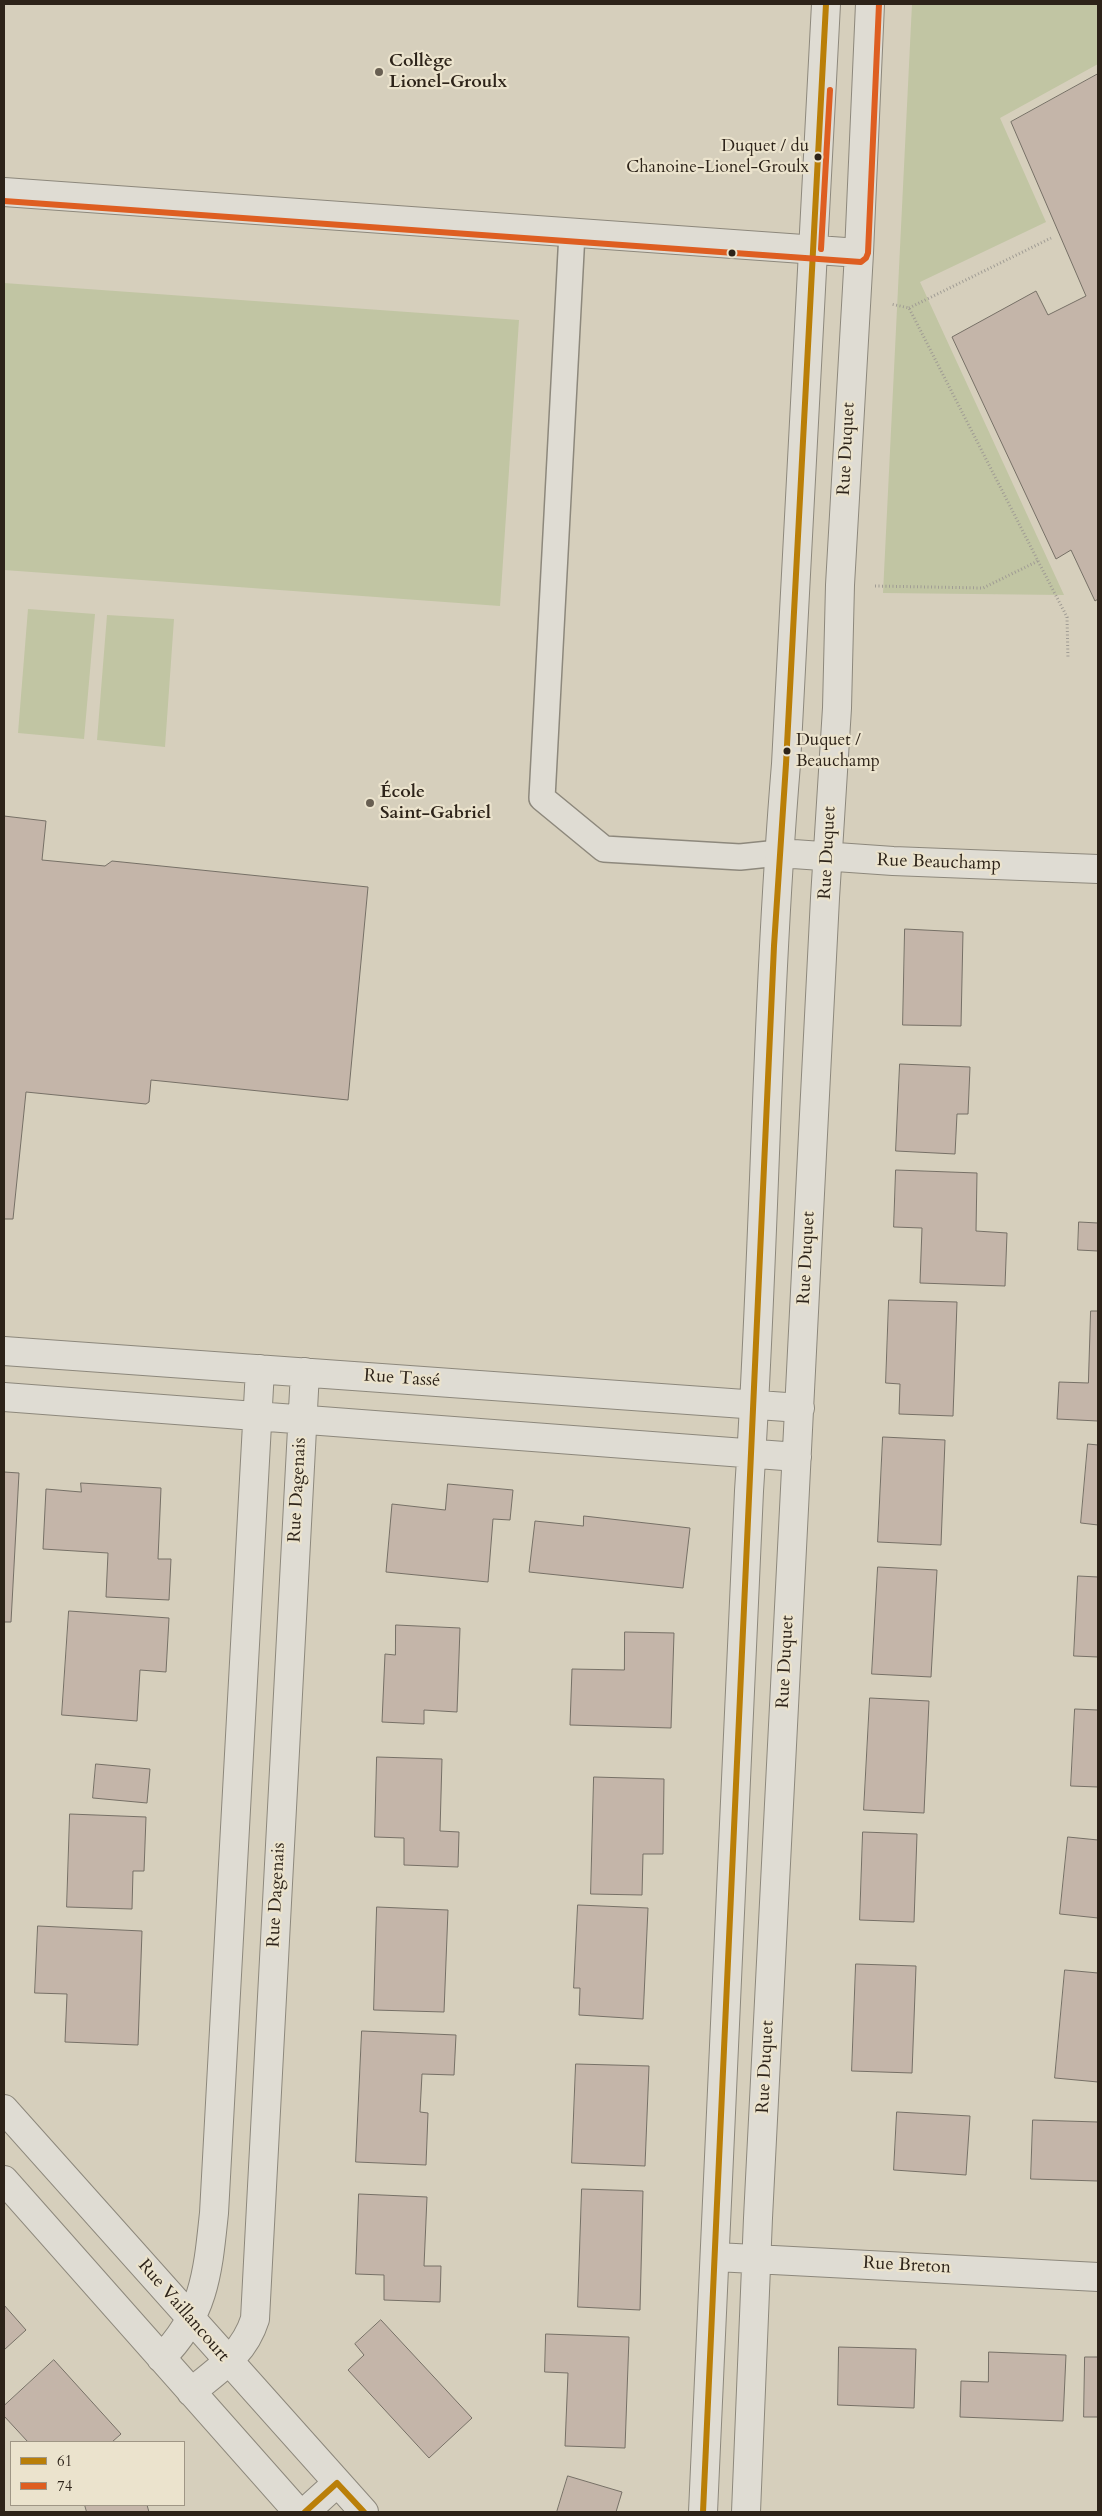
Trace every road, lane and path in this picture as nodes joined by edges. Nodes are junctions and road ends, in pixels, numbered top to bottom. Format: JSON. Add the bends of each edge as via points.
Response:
{"nodes":[{"id":1,"x":826,"y":4,"type":"edge"},
{"id":2,"x":870,"y":4,"type":"edge"},
{"id":3,"x":4,"y":192,"type":"edge"},
{"id":4,"x":572,"y":232,"type":"junction"},
{"id":5,"x":1051,"y":238,"type":"dead end"},
{"id":6,"x":812,"y":249,"type":"junction"},
{"id":7,"x":859,"y":254,"type":"junction"},
{"id":8,"x":888,"y":303,"type":"dead end"},
{"id":9,"x":909,"y":308,"type":"junction"},
{"id":10,"x":1038,"y":561,"type":"junction"},
{"id":11,"x":874,"y":586,"type":"dead end"},
{"id":12,"x":1068,"y":659,"type":"dead end"},
{"id":13,"x":779,"y":853,"type":"junction"},
{"id":14,"x":827,"y":857,"type":"junction"},
{"id":15,"x":1098,"y":869,"type":"edge"},
{"id":16,"x":4,"y":1351,"type":"edge"},
{"id":17,"x":260,"y":1369,"type":"junction"},
{"id":18,"x":305,"y":1372,"type":"junction"},
{"id":19,"x":4,"y":1397,"type":"edge"},
{"id":20,"x":755,"y":1405,"type":"junction"},
{"id":21,"x":800,"y":1408,"type":"junction"},
{"id":22,"x":256,"y":1414,"type":"junction"},
{"id":23,"x":302,"y":1418,"type":"junction"},
{"id":24,"x":752,"y":1453,"type":"junction"},
{"id":25,"x":797,"y":1457,"type":"junction"},
{"id":26,"x":4,"y":2109,"type":"edge"},
{"id":27,"x":4,"y":2180,"type":"edge"},
{"id":28,"x":716,"y":2257,"type":"junction"},
{"id":29,"x":756,"y":2260,"type":"junction"},
{"id":30,"x":1098,"y":2276,"type":"edge"},
{"id":31,"x":192,"y":2320,"type":"junction"},
{"id":32,"x":161,"y":2358,"type":"junction"},
{"id":33,"x":228,"y":2362,"type":"junction"},
{"id":34,"x":191,"y":2392,"type":"junction"},
{"id":35,"x":337,"y":2483,"type":"junction"},
{"id":36,"x":298,"y":2512,"type":"edge"},
{"id":37,"x":306,"y":2512,"type":"edge"},
{"id":38,"x":364,"y":2512,"type":"edge"},
{"id":39,"x":703,"y":2512,"type":"edge"},
{"id":40,"x":746,"y":2512,"type":"edge"}],
"edges":[{"from":1,"to":6,"type":"street"},
{"from":2,"to":7,"type":"street","name":"Rue Duquet"},
{"from":3,"to":4,"type":"street"},
{"from":4,"to":6,"type":"street"},
{"from":4,"to":13,"type":"lane","via":[[542,798],[604,850],[740,857]]},
{"from":5,"to":9,"type":"path"},
{"from":6,"to":7,"type":"street"},
{"from":6,"to":13,"type":"street"},
{"from":7,"to":14,"type":"street","name":"Rue Duquet"},
{"from":8,"to":9,"type":"path"},
{"from":9,"to":10,"type":"path"},
{"from":10,"to":11,"type":"path","via":[[983,588]]},
{"from":10,"to":12,"type":"path","via":[[1067,617]]},
{"from":13,"to":14,"type":"street","name":"Rue Beauchamp"},
{"from":13,"to":20,"type":"street"},
{"from":14,"to":15,"type":"street","name":"Rue Beauchamp"},
{"from":14,"to":21,"type":"street","name":"Rue Duquet"},
{"from":16,"to":17,"type":"street","name":"Rue Tassé"},
{"from":17,"to":18,"type":"street","name":"Rue Tassé"},
{"from":17,"to":22,"type":"street"},
{"from":18,"to":20,"type":"street","name":"Rue Tassé"},
{"from":18,"to":23,"type":"street","name":"Rue Dagenais"},
{"from":19,"to":22,"type":"street"},
{"from":20,"to":21,"type":"street","name":"Rue Tassé"},
{"from":20,"to":24,"type":"street"},
{"from":21,"to":25,"type":"street","name":"Rue Duquet"},
{"from":22,"to":23,"type":"street"},
{"from":22,"to":31,"type":"street","via":[[214,2213],[205,2285]]},
{"from":23,"to":24,"type":"street"},
{"from":23,"to":33,"type":"street","name":"Rue Dagenais","via":[[256,2306],[249,2337]]},
{"from":24,"to":25,"type":"street"},
{"from":24,"to":28,"type":"street"},
{"from":25,"to":29,"type":"street","name":"Rue Duquet"},
{"from":26,"to":31,"type":"street","name":"Rue Vaillancourt"},
{"from":27,"to":32,"type":"street"},
{"from":28,"to":29,"type":"street","name":"Rue Breton"},
{"from":28,"to":39,"type":"street"},
{"from":29,"to":30,"type":"street","name":"Rue Breton"},
{"from":29,"to":40,"type":"street","name":"Rue Duquet"},
{"from":31,"to":32,"type":"street"},
{"from":31,"to":33,"type":"street","name":"Rue Vaillancourt"},
{"from":32,"to":34,"type":"street"},
{"from":33,"to":34,"type":"street","name":"Rue Dagenais"},
{"from":33,"to":35,"type":"street","name":"Rue Vaillancourt"},
{"from":34,"to":36,"type":"street"},
{"from":35,"to":37,"type":"street"},
{"from":35,"to":38,"type":"street","name":"Rue Vaillancourt"}]}
